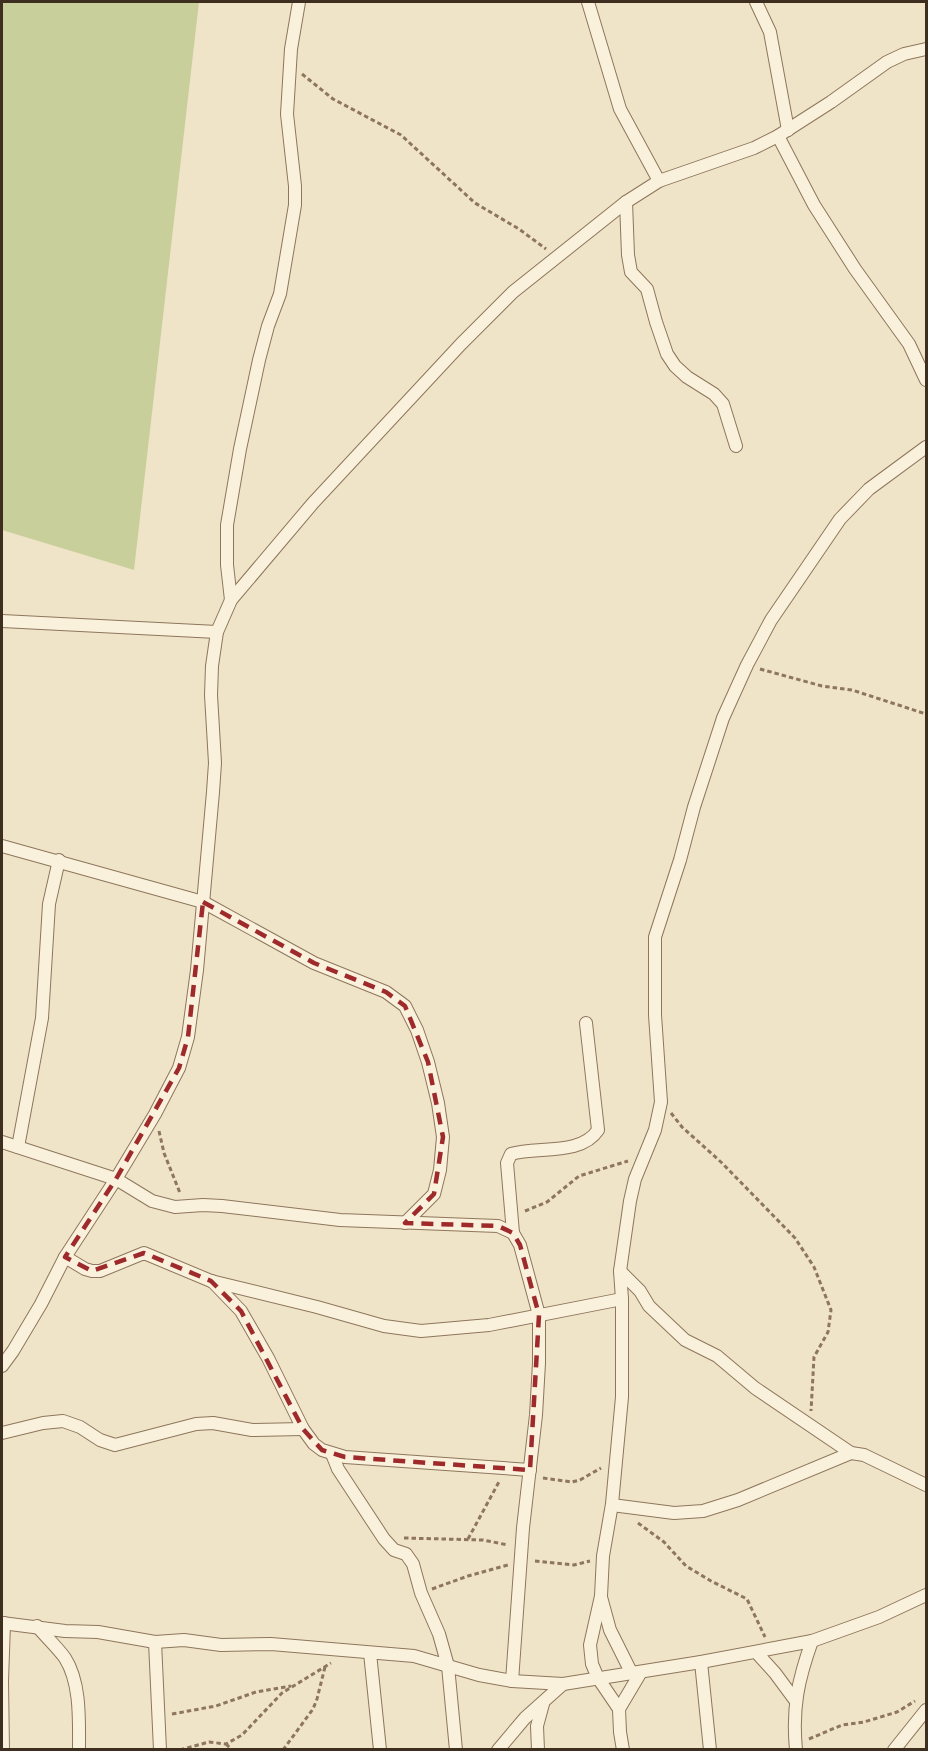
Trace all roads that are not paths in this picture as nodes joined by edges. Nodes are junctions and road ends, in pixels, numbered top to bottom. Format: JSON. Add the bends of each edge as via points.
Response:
{"nodes":[{"id":1,"x":299,"y":2,"type":"edge"},
{"id":2,"x":588,"y":2,"type":"edge"},
{"id":3,"x":756,"y":2,"type":"edge"},
{"id":4,"x":927,"y":49,"type":"edge"},
{"id":5,"x":783,"y":133,"type":"junction"},
{"id":6,"x":660,"y":181,"type":"junction"},
{"id":7,"x":626,"y":202,"type":"junction"},
{"id":8,"x":927,"y":380,"type":"edge"},
{"id":9,"x":736,"y":446,"type":"dead end"},
{"id":10,"x":927,"y":447,"type":"edge"},
{"id":11,"x":231,"y":600,"type":"junction"},
{"id":12,"x":2,"y":621,"type":"edge"},
{"id":13,"x":217,"y":633,"type":"junction"},
{"id":14,"x":2,"y":846,"type":"edge"},
{"id":15,"x":59,"y":860,"type":"junction"},
{"id":16,"x":203,"y":902,"type":"junction"},
{"id":17,"x":586,"y":1023,"type":"dead end"},
{"id":18,"x":2,"y":1142,"type":"edge"},
{"id":19,"x":18,"y":1147,"type":"junction"},
{"id":20,"x":116,"y":1179,"type":"junction"},
{"id":21,"x":405,"y":1223,"type":"junction"},
{"id":22,"x":513,"y":1233,"type":"junction"},
{"id":23,"x":65,"y":1257,"type":"junction"},
{"id":24,"x":620,"y":1271,"type":"junction"},
{"id":25,"x":212,"y":1281,"type":"junction"},
{"id":26,"x":622,"y":1299,"type":"junction"},
{"id":27,"x":539,"y":1315,"type":"junction"},
{"id":28,"x":2,"y":1366,"type":"edge"},
{"id":29,"x":303,"y":1429,"type":"junction"},
{"id":30,"x":2,"y":1433,"type":"edge"},
{"id":31,"x":851,"y":1453,"type":"junction"},
{"id":32,"x":332,"y":1454,"type":"junction"},
{"id":33,"x":529,"y":1473,"type":"junction"},
{"id":34,"x":927,"y":1485,"type":"edge"},
{"id":35,"x":614,"y":1505,"type":"junction"},
{"id":36,"x":927,"y":1595,"type":"edge"},
{"id":37,"x":601,"y":1596,"type":"junction"},
{"id":38,"x":3,"y":1623,"type":"edge"},
{"id":39,"x":37,"y":1626,"type":"junction"},
{"id":40,"x":155,"y":1641,"type":"junction"},
{"id":41,"x":812,"y":1641,"type":"junction"},
{"id":42,"x":756,"y":1652,"type":"junction"},
{"id":43,"x":370,"y":1653,"type":"junction"},
{"id":44,"x":701,"y":1662,"type":"junction"},
{"id":45,"x":448,"y":1666,"type":"junction"},
{"id":46,"x":636,"y":1673,"type":"junction"},
{"id":47,"x":598,"y":1678,"type":"junction"},
{"id":48,"x":512,"y":1681,"type":"junction"},
{"id":49,"x":563,"y":1684,"type":"junction"},
{"id":50,"x":545,"y":1699,"type":"junction"},
{"id":51,"x":795,"y":1700,"type":"junction"},
{"id":52,"x":619,"y":1709,"type":"junction"},
{"id":53,"x":927,"y":1710,"type":"edge"},
{"id":54,"x":796,"y":1747,"type":"edge"},
{"id":55,"x":2,"y":1748,"type":"edge"},
{"id":56,"x":79,"y":1749,"type":"edge"},
{"id":57,"x":160,"y":1749,"type":"edge"},
{"id":58,"x":380,"y":1749,"type":"edge"},
{"id":59,"x":456,"y":1749,"type":"edge"},
{"id":60,"x":498,"y":1749,"type":"edge"},
{"id":61,"x":538,"y":1749,"type":"edge"},
{"id":62,"x":623,"y":1749,"type":"edge"},
{"id":63,"x":710,"y":1749,"type":"edge"},
{"id":64,"x":894,"y":1749,"type":"edge"}],
"edges":[{"from":1,"to":11,"type":"street","via":[[287,114],[295,204],[280,294],[259,360],[227,525]]},
{"from":2,"to":6,"type":"street","via":[[620,109]]},
{"from":3,"to":5,"type":"street","via":[[770,32]]},
{"from":4,"to":5,"type":"street","via":[[887,62]]},
{"from":5,"to":6,"type":"street","via":[[754,148]]},
{"from":5,"to":8,"type":"street","via":[[814,205],[909,344]]},
{"from":6,"to":7,"type":"street"},
{"from":7,"to":9,"type":"street","via":[[631,272],[647,289],[675,366],[719,398]]},
{"from":7,"to":11,"type":"street","via":[[513,292],[402,405]]},
{"from":10,"to":24,"type":"street","via":[[869,489],[840,519],[771,620],[723,718],[655,937],[661,1102],[655,1130],[635,1179]]},
{"from":11,"to":13,"type":"street"},
{"from":12,"to":13,"type":"street"},
{"from":13,"to":16,"type":"street","via":[[211,695],[215,763]]},
{"from":14,"to":15,"type":"street"},
{"from":15,"to":16,"type":"street"},
{"from":15,"to":19,"type":"street","via":[[49,904],[42,1018]]},
{"from":16,"to":20,"type":"street","via":[[188,1037],[179,1068]]},
{"from":16,"to":21,"type":"street","via":[[314,963],[386,992],[405,1006],[428,1062],[443,1137],[434,1194]]},
{"from":17,"to":22,"type":"street","via":[[598,1130],[584,1142],[511,1154],[507,1163]]},
{"from":18,"to":19,"type":"street"},
{"from":19,"to":20,"type":"street"},
{"from":20,"to":21,"type":"street","via":[[152,1202],[175,1207],[222,1206],[340,1221]]},
{"from":20,"to":23,"type":"street"},
{"from":21,"to":22,"type":"street","via":[[498,1226]]},
{"from":22,"to":27,"type":"street","via":[[520,1245]]},
{"from":23,"to":25,"type":"street","via":[[100,1271],[144,1253]]},
{"from":23,"to":28,"type":"street"},
{"from":24,"to":26,"type":"street"},
{"from":24,"to":31,"type":"street","via":[[649,1306],[686,1340],[717,1356],[755,1388]]},
{"from":25,"to":27,"type":"street","via":[[374,1324],[412,1330],[489,1325]]},
{"from":25,"to":29,"type":"street","via":[[241,1311]]},
{"from":26,"to":27,"type":"street"},
{"from":26,"to":35,"type":"street","via":[[622,1397]]},
{"from":27,"to":33,"type":"street","via":[[539,1374]]},
{"from":29,"to":30,"type":"street","via":[[252,1430],[196,1424],[115,1445],[63,1421]]},
{"from":29,"to":32,"type":"street","via":[[314,1444]]},
{"from":31,"to":34,"type":"street","via":[[864,1455]]},
{"from":31,"to":35,"type":"street","via":[[703,1511],[674,1513]]},
{"from":32,"to":33,"type":"street"},
{"from":32,"to":45,"type":"street","via":[[384,1539],[410,1558]]},
{"from":33,"to":48,"type":"street"},
{"from":35,"to":37,"type":"street","via":[[603,1556]]},
{"from":36,"to":41,"type":"street"},
{"from":37,"to":46,"type":"street","via":[[614,1639]]},
{"from":37,"to":47,"type":"street","via":[[590,1645]]},
{"from":38,"to":39,"type":"street"},
{"from":38,"to":55,"type":"street"},
{"from":39,"to":40,"type":"street"},
{"from":39,"to":56,"type":"street","via":[[66,1659],[74,1682]]},
{"from":40,"to":43,"type":"street","via":[[271,1644]]},
{"from":40,"to":57,"type":"street"},
{"from":41,"to":42,"type":"street"},
{"from":41,"to":51,"type":"street"},
{"from":42,"to":44,"type":"street"},
{"from":42,"to":51,"type":"street"},
{"from":43,"to":45,"type":"street","via":[[414,1656]]},
{"from":43,"to":58,"type":"street"},
{"from":44,"to":46,"type":"street"},
{"from":44,"to":63,"type":"street"},
{"from":45,"to":48,"type":"street"},
{"from":45,"to":59,"type":"street"},
{"from":46,"to":47,"type":"street"},
{"from":46,"to":52,"type":"street"},
{"from":47,"to":49,"type":"street"},
{"from":47,"to":52,"type":"street"},
{"from":48,"to":49,"type":"street"},
{"from":49,"to":50,"type":"street"},
{"from":50,"to":60,"type":"street"},
{"from":50,"to":61,"type":"street","via":[[538,1715]]},
{"from":51,"to":54,"type":"street"},
{"from":52,"to":62,"type":"street"},
{"from":53,"to":64,"type":"street"}]}
